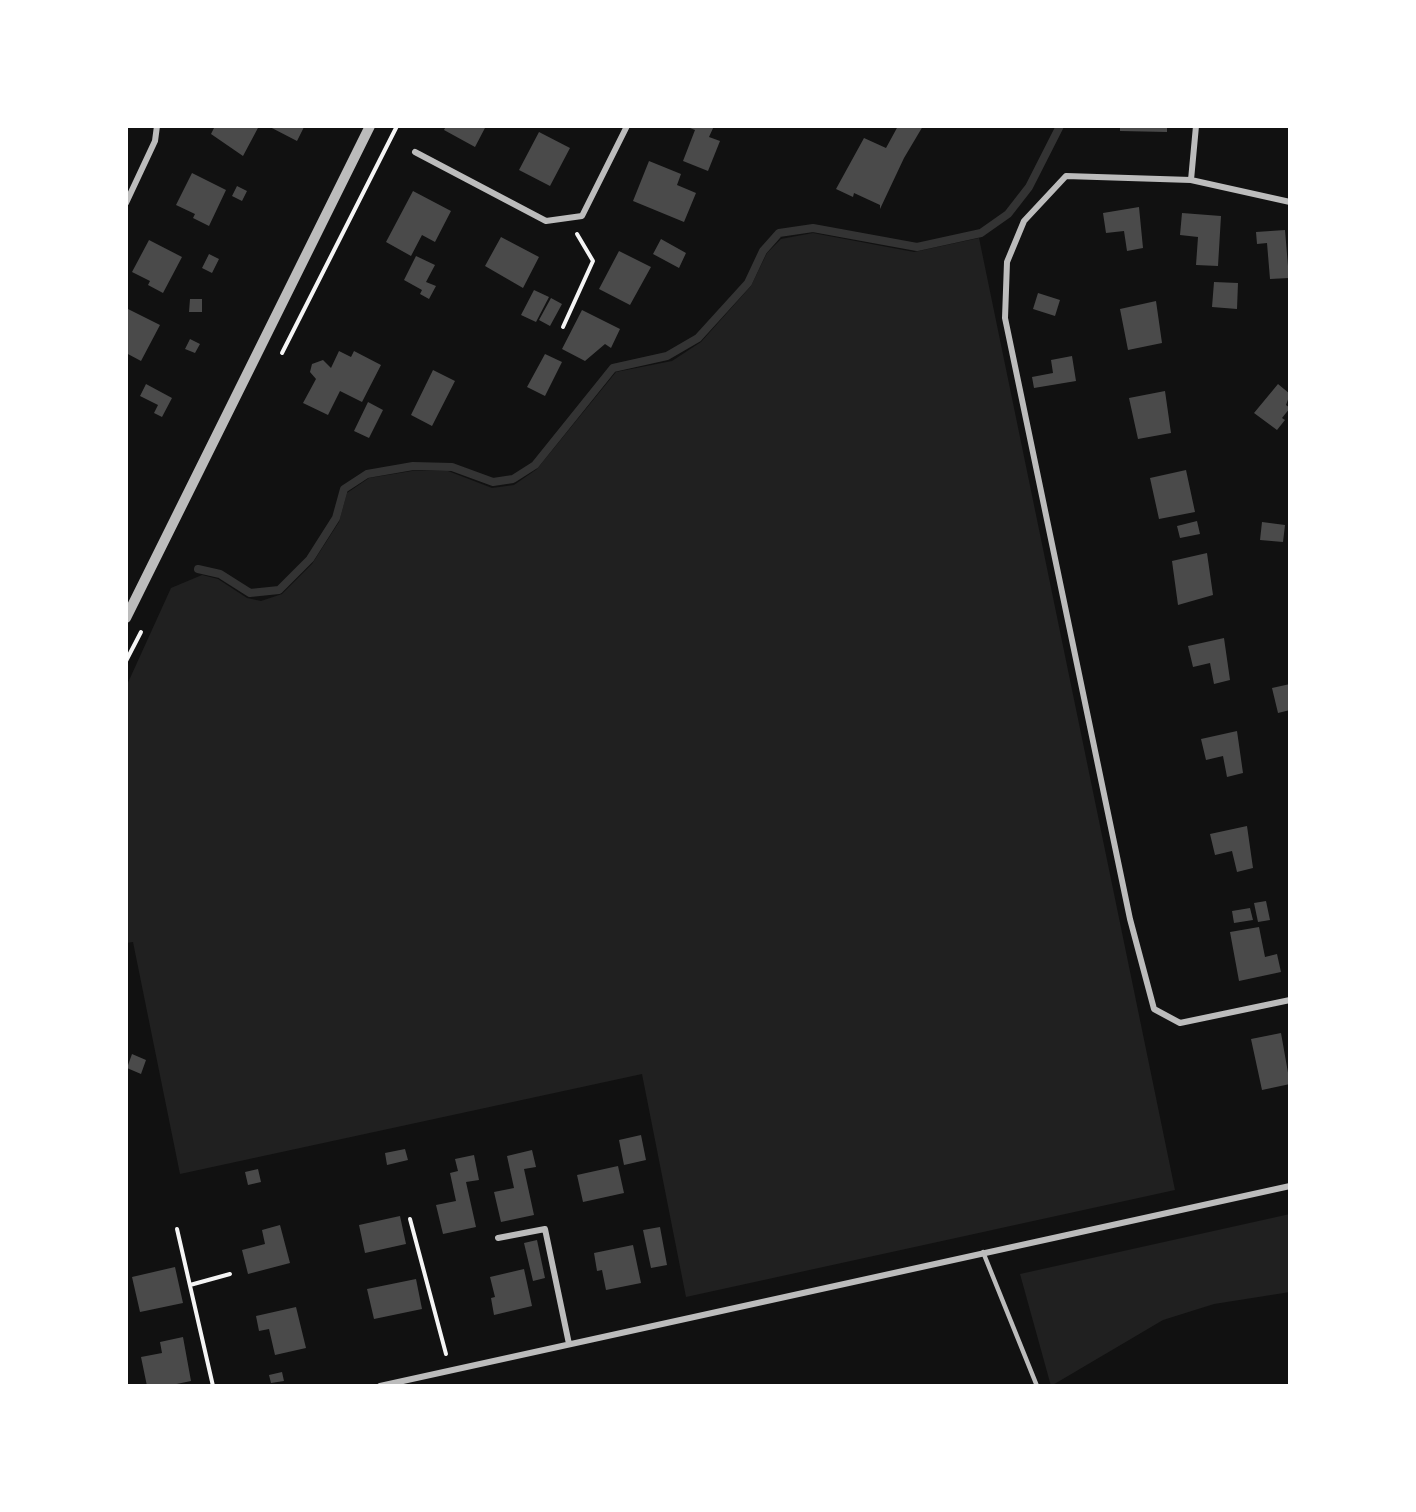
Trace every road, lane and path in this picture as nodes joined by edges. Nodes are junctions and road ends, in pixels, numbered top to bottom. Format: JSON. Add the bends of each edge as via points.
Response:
{"nodes":[{"id":1,"x":157,"y":126,"type":"edge"},
{"id":2,"x":627,"y":126,"type":"edge"},
{"id":3,"x":1196,"y":126,"type":"edge"},
{"id":4,"x":370,"y":127,"type":"edge"},
{"id":5,"x":415,"y":152,"type":"joint"},
{"id":6,"x":1191,"y":180,"type":"junction"},
{"id":7,"x":1290,"y":202,"type":"edge"},
{"id":8,"x":126,"y":203,"type":"edge"},
{"id":9,"x":568,"y":218,"type":"junction"},
{"id":10,"x":563,"y":327,"type":"dead end"},
{"id":11,"x":126,"y":618,"type":"edge"},
{"id":12,"x":1290,"y":1000,"type":"edge"},
{"id":13,"x":1290,"y":1186,"type":"edge"},
{"id":14,"x":410,"y":1219,"type":"dead end"},
{"id":15,"x":177,"y":1230,"type":"dead end"},
{"id":16,"x":498,"y":1238,"type":"dead end"},
{"id":17,"x":983,"y":1252,"type":"junction"},
{"id":18,"x":230,"y":1274,"type":"dead end"},
{"id":19,"x":190,"y":1285,"type":"junction"},
{"id":20,"x":568,"y":1344,"type":"junction"},
{"id":21,"x":450,"y":1370,"type":"junction"},
{"id":22,"x":213,"y":1386,"type":"edge"},
{"id":23,"x":380,"y":1386,"type":"edge"},
{"id":24,"x":1037,"y":1386,"type":"edge"}],
"edges":[{"from":1,"to":8,"type":"street","via":[[155,141]]},
{"from":2,"to":9,"type":"street","via":[[582,216]]},
{"from":3,"to":6,"type":"street"},
{"from":4,"to":5,"type":"path"},
{"from":4,"to":11,"type":"street"},
{"from":5,"to":9,"type":"street","via":[[546,221]]},
{"from":6,"to":7,"type":"street"},
{"from":6,"to":12,"type":"street","via":[[1066,176],[1024,221],[1007,262],[1005,318],[1127,908],[1154,1010],[1180,1023]]},
{"from":9,"to":10,"type":"path","via":[[593,261]]},
{"from":13,"to":17,"type":"street"},
{"from":14,"to":21,"type":"path"},
{"from":15,"to":19,"type":"path"},
{"from":16,"to":20,"type":"street","via":[[545,1229]]},
{"from":17,"to":20,"type":"street"},
{"from":17,"to":24,"type":"lane"},
{"from":18,"to":19,"type":"path"},
{"from":19,"to":22,"type":"path"},
{"from":20,"to":21,"type":"street"},
{"from":21,"to":23,"type":"street"}]}
